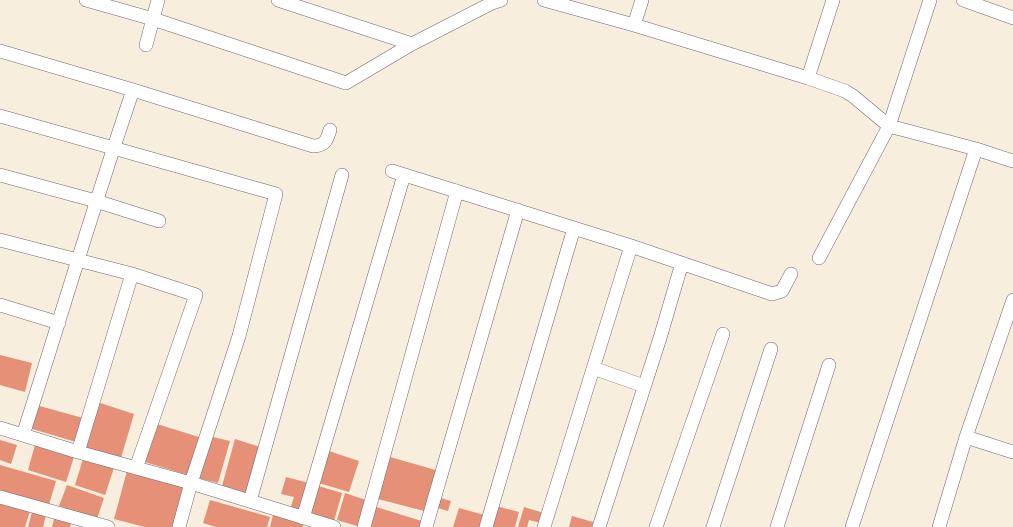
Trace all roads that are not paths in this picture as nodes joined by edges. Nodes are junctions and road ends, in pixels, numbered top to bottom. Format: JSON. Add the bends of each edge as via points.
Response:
{"nodes":[{"id":1,"x":86,"y":0,"type":"edge"},
{"id":2,"x":158,"y":0,"type":"edge"},
{"id":3,"x":278,"y":0,"type":"edge"},
{"id":4,"x":548,"y":0,"type":"edge"},
{"id":5,"x":642,"y":0,"type":"edge"},
{"id":6,"x":833,"y":0,"type":"edge"},
{"id":7,"x":930,"y":0,"type":"edge"},
{"id":8,"x":963,"y":0,"type":"edge"},
{"id":9,"x":492,"y":1,"type":"edge"},
{"id":10,"x":1013,"y":18,"type":"edge"},
{"id":11,"x":153,"y":19,"type":"junction"},
{"id":12,"x":634,"y":25,"type":"junction"},
{"id":13,"x":412,"y":44,"type":"junction"},
{"id":14,"x":146,"y":45,"type":"dead end"},
{"id":15,"x":0,"y":51,"type":"edge"},
{"id":16,"x":808,"y":78,"type":"junction"},
{"id":17,"x":133,"y":90,"type":"junction"},
{"id":18,"x":0,"y":116,"type":"edge"},
{"id":19,"x":889,"y":126,"type":"junction"},
{"id":20,"x":330,"y":130,"type":"dead end"},
{"id":21,"x":113,"y":148,"type":"junction"},
{"id":22,"x":976,"y":149,"type":"junction"},
{"id":23,"x":1013,"y":161,"type":"edge"},
{"id":24,"x":0,"y":175,"type":"edge"},
{"id":25,"x":342,"y":175,"type":"dead end"},
{"id":26,"x":457,"y":191,"type":"junction"},
{"id":27,"x":96,"y":201,"type":"junction"},
{"id":28,"x":518,"y":210,"type":"junction"},
{"id":29,"x":159,"y":221,"type":"dead end"},
{"id":30,"x":574,"y":228,"type":"junction"},
{"id":31,"x":0,"y":240,"type":"edge"},
{"id":32,"x":631,"y":246,"type":"junction"},
{"id":33,"x":819,"y":258,"type":"dead end"},
{"id":34,"x":78,"y":260,"type":"junction"},
{"id":35,"x":682,"y":263,"type":"junction"},
{"id":36,"x":132,"y":274,"type":"junction"},
{"id":37,"x":791,"y":274,"type":"dead end"},
{"id":38,"x":1013,"y":300,"type":"edge"},
{"id":39,"x":0,"y":305,"type":"edge"},
{"id":40,"x":59,"y":323,"type":"junction"},
{"id":41,"x":723,"y":334,"type":"dead end"},
{"id":42,"x":771,"y":349,"type":"dead end"},
{"id":43,"x":829,"y":365,"type":"dead end"},
{"id":44,"x":593,"y":368,"type":"junction"},
{"id":45,"x":644,"y":386,"type":"junction"},
{"id":46,"x":0,"y":428,"type":"edge"},
{"id":47,"x":23,"y":435,"type":"junction"},
{"id":48,"x":966,"y":438,"type":"junction"},
{"id":49,"x":78,"y":452,"type":"junction"},
{"id":50,"x":1013,"y":452,"type":"edge"},
{"id":51,"x":136,"y":468,"type":"junction"},
{"id":52,"x":191,"y":483,"type":"junction"},
{"id":53,"x":0,"y":497,"type":"edge"},
{"id":54,"x":250,"y":501,"type":"junction"},
{"id":55,"x":303,"y":518,"type":"junction"},
{"id":56,"x":108,"y":527,"type":"edge"},
{"id":57,"x":179,"y":527,"type":"edge"},
{"id":58,"x":334,"y":527,"type":"edge"},
{"id":59,"x":364,"y":527,"type":"edge"},
{"id":60,"x":426,"y":527,"type":"edge"},
{"id":61,"x":486,"y":527,"type":"edge"},
{"id":62,"x":544,"y":527,"type":"edge"},
{"id":63,"x":599,"y":527,"type":"edge"},
{"id":64,"x":656,"y":527,"type":"edge"},
{"id":65,"x":713,"y":527,"type":"edge"},
{"id":66,"x":777,"y":527,"type":"edge"},
{"id":67,"x":852,"y":527,"type":"edge"},
{"id":68,"x":939,"y":527,"type":"edge"}],
"edges":[{"from":1,"to":11,"type":"street"},
{"from":2,"to":11,"type":"street"},
{"from":3,"to":13,"type":"street"},
{"from":4,"to":12,"type":"street"},
{"from":5,"to":12,"type":"street"},
{"from":6,"to":16,"type":"street"},
{"from":7,"to":19,"type":"street"},
{"from":8,"to":10,"type":"street"},
{"from":9,"to":13,"type":"street"},
{"from":11,"to":13,"type":"street","via":[[346,83]]},
{"from":11,"to":14,"type":"street"},
{"from":12,"to":16,"type":"street"},
{"from":15,"to":17,"type":"street"},
{"from":16,"to":19,"type":"street","via":[[849,93]]},
{"from":17,"to":20,"type":"street","via":[[313,146],[323,145]]},
{"from":17,"to":21,"type":"street"},
{"from":18,"to":21,"type":"street"},
{"from":19,"to":22,"type":"street"},
{"from":19,"to":33,"type":"street"},
{"from":21,"to":27,"type":"street"},
{"from":21,"to":52,"type":"street","via":[[276,194],[238,336]]},
{"from":22,"to":23,"type":"street"},
{"from":22,"to":67,"type":"street"},
{"from":24,"to":27,"type":"street"},
{"from":25,"to":54,"type":"street"},
{"from":26,"to":28,"type":"street"},
{"from":26,"to":55,"type":"street","via":[[398,173]]},
{"from":26,"to":59,"type":"street"},
{"from":27,"to":29,"type":"street"},
{"from":27,"to":34,"type":"street"},
{"from":28,"to":30,"type":"street"},
{"from":28,"to":60,"type":"street"},
{"from":30,"to":32,"type":"street"},
{"from":30,"to":61,"type":"street"},
{"from":31,"to":34,"type":"street"},
{"from":32,"to":35,"type":"street"},
{"from":32,"to":44,"type":"street"},
{"from":34,"to":36,"type":"street"},
{"from":34,"to":40,"type":"street"},
{"from":35,"to":37,"type":"street","via":[[772,294],[782,291]]},
{"from":35,"to":45,"type":"street"},
{"from":36,"to":49,"type":"street"},
{"from":36,"to":51,"type":"street","via":[[196,295]]},
{"from":38,"to":48,"type":"street"},
{"from":39,"to":40,"type":"street"},
{"from":40,"to":47,"type":"street"},
{"from":41,"to":64,"type":"street"},
{"from":42,"to":65,"type":"street"},
{"from":43,"to":66,"type":"street"},
{"from":44,"to":45,"type":"street"},
{"from":44,"to":62,"type":"street"},
{"from":45,"to":63,"type":"street"},
{"from":46,"to":47,"type":"street"},
{"from":47,"to":49,"type":"street"},
{"from":48,"to":50,"type":"street"},
{"from":48,"to":68,"type":"street"},
{"from":49,"to":51,"type":"street"},
{"from":51,"to":52,"type":"street"},
{"from":52,"to":54,"type":"street"},
{"from":52,"to":57,"type":"street"},
{"from":53,"to":56,"type":"street"},
{"from":54,"to":55,"type":"street"},
{"from":55,"to":58,"type":"street"}]}
